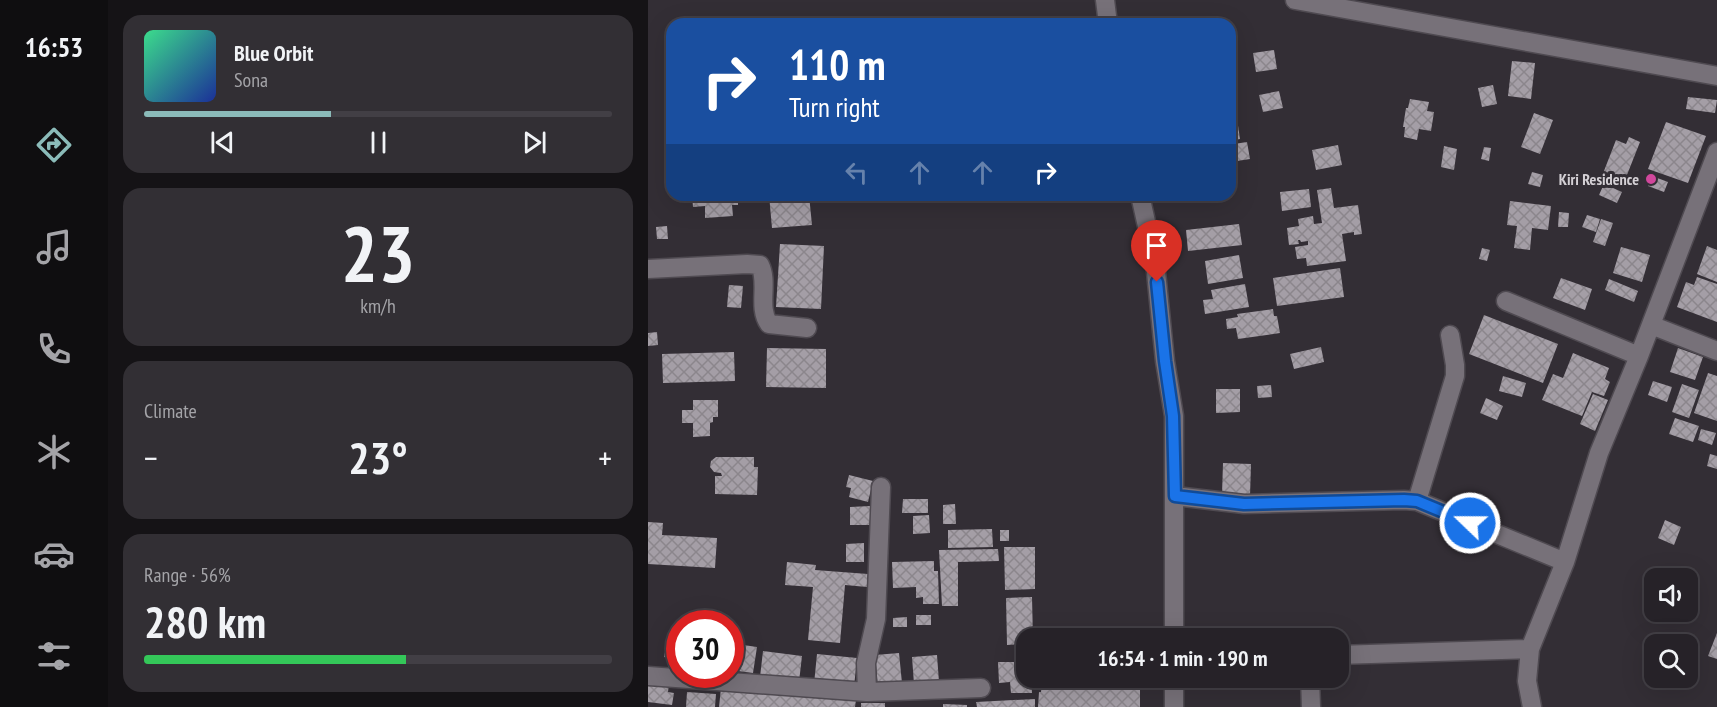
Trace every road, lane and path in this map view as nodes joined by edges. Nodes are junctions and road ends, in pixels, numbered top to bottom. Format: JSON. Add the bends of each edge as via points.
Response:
{"nodes":[{"id":1,"x":1105,"y":0,"type":"edge"},
{"id":2,"x":1295,"y":0,"type":"edge"},
{"id":3,"x":1107,"y":18,"type":"edge"},
{"id":4,"x":1717,"y":76,"type":"edge"},
{"id":5,"x":1717,"y":153,"type":"edge"},
{"id":6,"x":1141,"y":201,"type":"edge"},
{"id":7,"x":648,"y":269,"type":"edge"},
{"id":8,"x":1506,"y":301,"type":"dead end"},
{"id":9,"x":1651,"y":325,"type":"junction"},
{"id":10,"x":807,"y":328,"type":"dead end"},
{"id":11,"x":1450,"y":335,"type":"dead end"},
{"id":12,"x":1717,"y":351,"type":"edge"},
{"id":13,"x":1639,"y":356,"type":"junction"},
{"id":14,"x":880,"y":487,"type":"dead end"},
{"id":15,"x":1175,"y":496,"type":"junction"},
{"id":16,"x":1417,"y":501,"type":"junction"},
{"id":17,"x":1565,"y":562,"type":"junction"},
{"id":18,"x":1174,"y":628,"type":"edge"},
{"id":19,"x":1530,"y":649,"type":"junction"},
{"id":20,"x":1349,"y":655,"type":"edge"},
{"id":21,"x":648,"y":676,"type":"edge"},
{"id":22,"x":981,"y":688,"type":"dead end"},
{"id":23,"x":1174,"y":688,"type":"edge"},
{"id":24,"x":1310,"y":688,"type":"edge"},
{"id":25,"x":867,"y":692,"type":"junction"},
{"id":26,"x":1174,"y":707,"type":"edge"},
{"id":27,"x":1311,"y":707,"type":"edge"},
{"id":28,"x":1532,"y":707,"type":"edge"}],
"edges":[{"from":1,"to":3,"type":"street"},
{"from":2,"to":4,"type":"street"},
{"from":5,"to":9,"type":"street"},
{"from":6,"to":15,"type":"street","via":[[1155,262],[1173,416]]},
{"from":7,"to":10,"type":"street","via":[[760,265],[764,315],[769,324]]},
{"from":8,"to":13,"type":"street"},
{"from":9,"to":12,"type":"street"},
{"from":9,"to":13,"type":"street"},
{"from":11,"to":16,"type":"street","via":[[1455,376]]},
{"from":13,"to":17,"type":"street","via":[[1599,453]]},
{"from":14,"to":25,"type":"street","via":[[876,619],[866,663]]},
{"from":15,"to":16,"type":"street","via":[[1244,504]]},
{"from":15,"to":18,"type":"street"},
{"from":16,"to":17,"type":"street"},
{"from":17,"to":19,"type":"street"},
{"from":19,"to":20,"type":"street"},
{"from":19,"to":28,"type":"street","via":[[1527,681]]},
{"from":21,"to":25,"type":"street"},
{"from":22,"to":25,"type":"street"},
{"from":23,"to":26,"type":"street"},
{"from":24,"to":27,"type":"street"}]}
